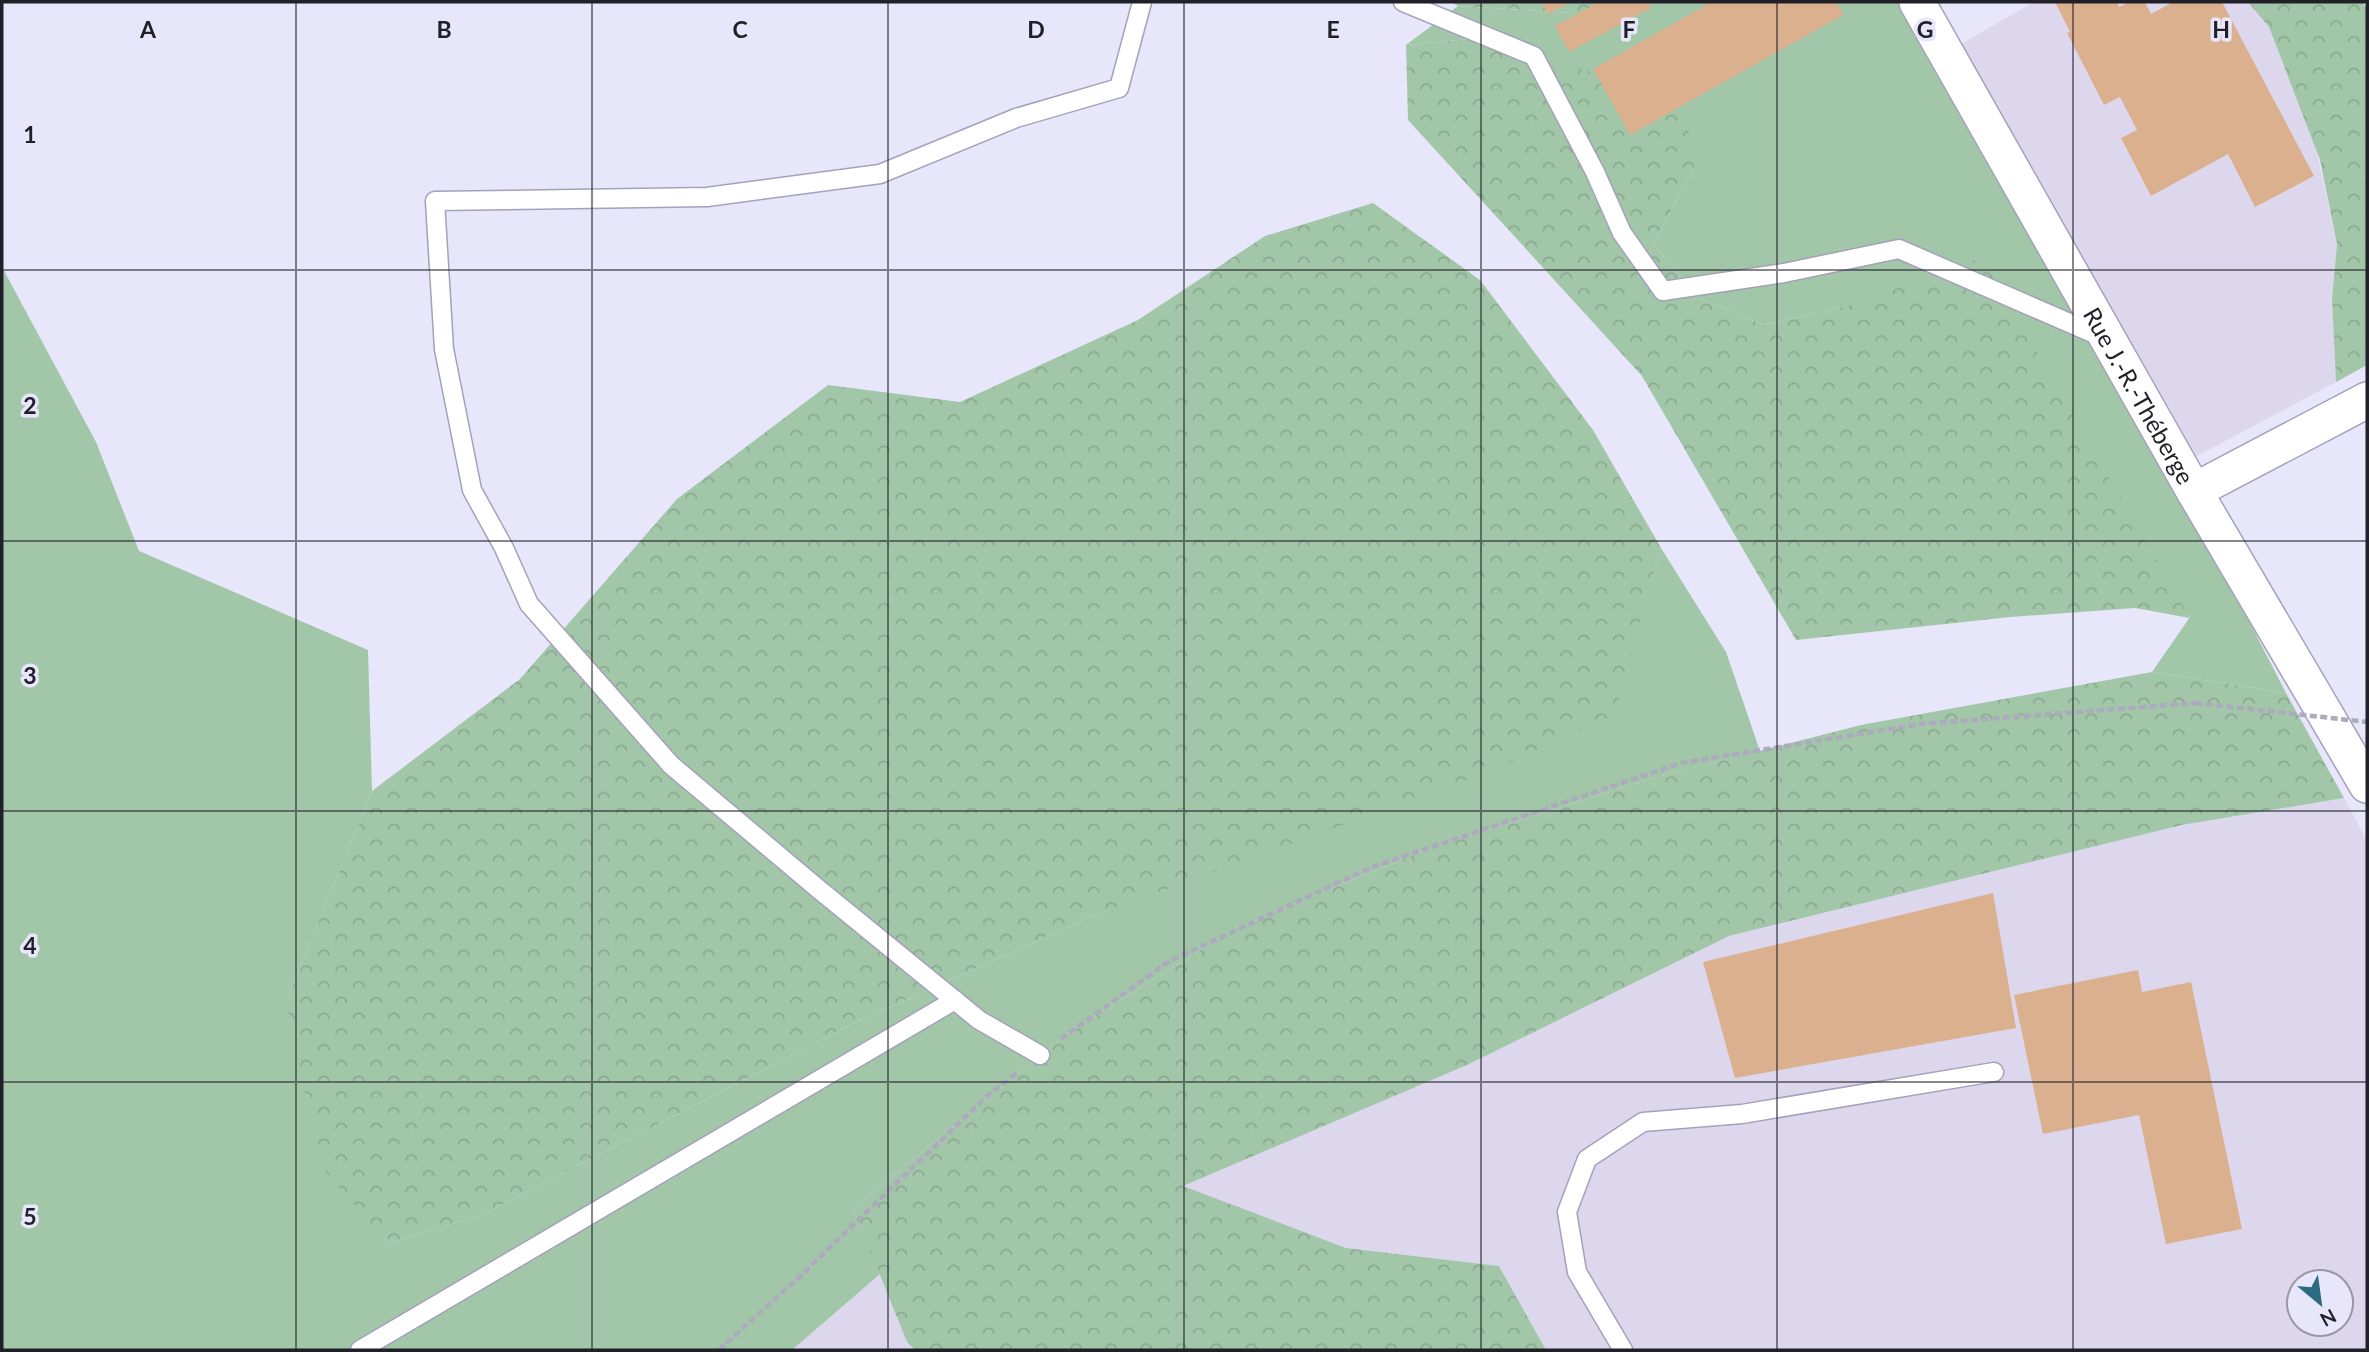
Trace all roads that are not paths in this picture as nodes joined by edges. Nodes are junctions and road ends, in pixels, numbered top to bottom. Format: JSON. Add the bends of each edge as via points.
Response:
{"nodes":[{"id":1,"x":1142,"y":2,"type":"edge"},
{"id":2,"x":1403,"y":2,"type":"edge"},
{"id":3,"x":1917,"y":2,"type":"edge"},
{"id":4,"x":2110,"y":341,"type":"junction"},
{"id":5,"x":2367,"y":400,"type":"edge"},
{"id":6,"x":2194,"y":491,"type":"junction"},
{"id":7,"x":2367,"y":785,"type":"edge"},
{"id":8,"x":955,"y":1000,"type":"junction"},
{"id":9,"x":1040,"y":1055,"type":"road end"},
{"id":10,"x":1994,"y":1072,"type":"dead end"},
{"id":11,"x":360,"y":1350,"type":"edge"},
{"id":12,"x":1623,"y":1350,"type":"edge"}],
"edges":[{"from":1,"to":8,"type":"lane","via":[[1119,88],[1016,118],[880,174],[707,197],[435,201],[444,349],[472,490],[529,604],[671,765]]},
{"from":2,"to":4,"type":"lane","via":[[1534,56],[1622,233],[1663,291],[1784,273],[1899,248]]},
{"from":3,"to":4,"type":"street","name":"Rue J.-R.-Théberge"},
{"from":4,"to":6,"type":"street","name":"Rue J.-R.-Théberge"},
{"from":5,"to":6,"type":"street"},
{"from":6,"to":7,"type":"street","name":"Rue J.-R.-Théberge"},
{"from":8,"to":9,"type":"lane","via":[[979,1020]]},
{"from":8,"to":11,"type":"lane"},
{"from":10,"to":12,"type":"lane","via":[[1742,1114],[1643,1122],[1587,1159],[1567,1212],[1577,1272]]}]}
